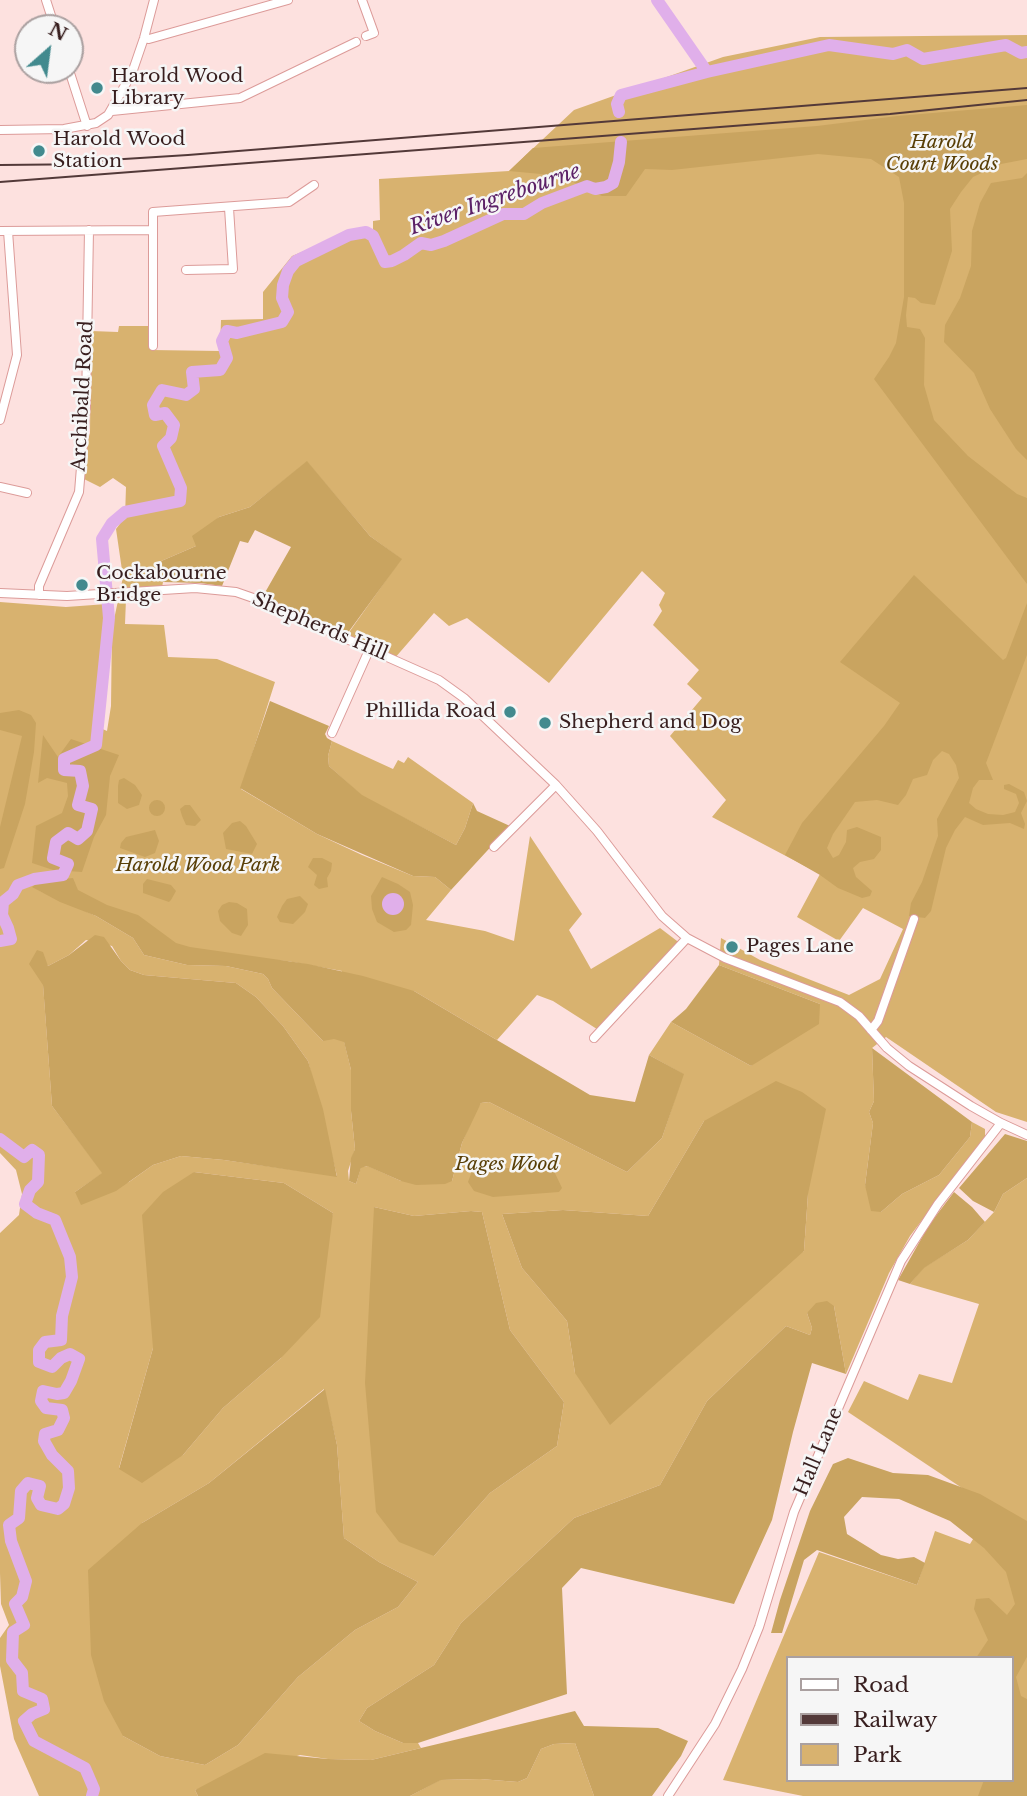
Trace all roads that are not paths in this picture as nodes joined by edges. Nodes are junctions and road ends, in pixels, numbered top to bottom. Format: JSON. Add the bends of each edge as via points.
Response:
{"nodes":[{"id":1,"x":154,"y":0,"type":"edge"},
{"id":2,"x":362,"y":0,"type":"edge"},
{"id":3,"x":282,"y":1,"type":"edge"},
{"id":4,"x":366,"y":36,"type":"dead end"},
{"id":5,"x":144,"y":38,"type":"junction"},
{"id":6,"x":356,"y":41,"type":"dead end"},
{"id":7,"x":73,"y":84,"type":"edge"},
{"id":8,"x":112,"y":111,"type":"junction"},
{"id":9,"x":86,"y":126,"type":"junction"},
{"id":10,"x":0,"y":130,"type":"edge"},
{"id":11,"x":314,"y":185,"type":"dead end"},
{"id":12,"x":229,"y":208,"type":"junction"},
{"id":13,"x":89,"y":230,"type":"junction"},
{"id":14,"x":152,"y":230,"type":"junction"},
{"id":15,"x":4,"y":231,"type":"edge"},
{"id":16,"x":186,"y":270,"type":"dead end"},
{"id":17,"x":153,"y":346,"type":"dead end"},
{"id":18,"x":0,"y":420,"type":"edge"},
{"id":19,"x":0,"y":486,"type":"edge"},
{"id":20,"x":27,"y":493,"type":"dead end"},
{"id":21,"x":0,"y":593,"type":"edge"},
{"id":22,"x":39,"y":595,"type":"junction"},
{"id":23,"x":370,"y":648,"type":"junction"},
{"id":24,"x":332,"y":733,"type":"dead end"},
{"id":25,"x":556,"y":785,"type":"junction"},
{"id":26,"x":494,"y":847,"type":"dead end"},
{"id":27,"x":914,"y":919,"type":"dead end"},
{"id":28,"x":687,"y":938,"type":"junction"},
{"id":29,"x":871,"y":1030,"type":"junction"},
{"id":30,"x":594,"y":1038,"type":"dead end"},
{"id":31,"x":1001,"y":1123,"type":"junction"},
{"id":32,"x":1027,"y":1135,"type":"edge"},
{"id":33,"x":668,"y":1796,"type":"edge"}],
"edges":[{"from":1,"to":5,"type":"street"},
{"from":2,"to":4,"type":"street","via":[[374,33]]},
{"from":3,"to":5,"type":"street"},
{"from":5,"to":8,"type":"street"},
{"from":6,"to":8,"type":"street","via":[[240,98]]},
{"from":7,"to":9,"type":"street"},
{"from":8,"to":9,"type":"street"},
{"from":9,"to":10,"type":"street"},
{"from":11,"to":12,"type":"street","via":[[289,201]]},
{"from":12,"to":14,"type":"street","via":[[153,212]]},
{"from":12,"to":16,"type":"street","via":[[233,269]]},
{"from":13,"to":14,"type":"street"},
{"from":13,"to":15,"type":"street"},
{"from":13,"to":22,"type":"street","name":"Archibald Road","via":[[86,405],[79,492]]},
{"from":14,"to":17,"type":"street"},
{"from":15,"to":18,"type":"street","via":[[17,355]]},
{"from":19,"to":20,"type":"street"},
{"from":21,"to":22,"type":"street","name":"Shepherds Hill"},
{"from":22,"to":23,"type":"street","name":"Shepherds Hill","via":[[195,588],[236,592]]},
{"from":23,"to":24,"type":"street"},
{"from":23,"to":25,"type":"street","name":"Shepherds Hill","via":[[453,688]]},
{"from":25,"to":26,"type":"street"},
{"from":25,"to":28,"type":"street","name":"Shepherds Hill","via":[[662,916]]},
{"from":27,"to":29,"type":"street"},
{"from":28,"to":29,"type":"street","name":"Shepherds Hill","via":[[725,958],[840,1002]]},
{"from":28,"to":30,"type":"street"},
{"from":29,"to":31,"type":"street","name":"Shepherds Hill","via":[[909,1066]]},
{"from":31,"to":32,"type":"street","name":"Shepherds Hill"},
{"from":31,"to":33,"type":"street","name":"Hall Lane","via":[[937,1204],[901,1261],[794,1512],[742,1669],[708,1737]]}]}
